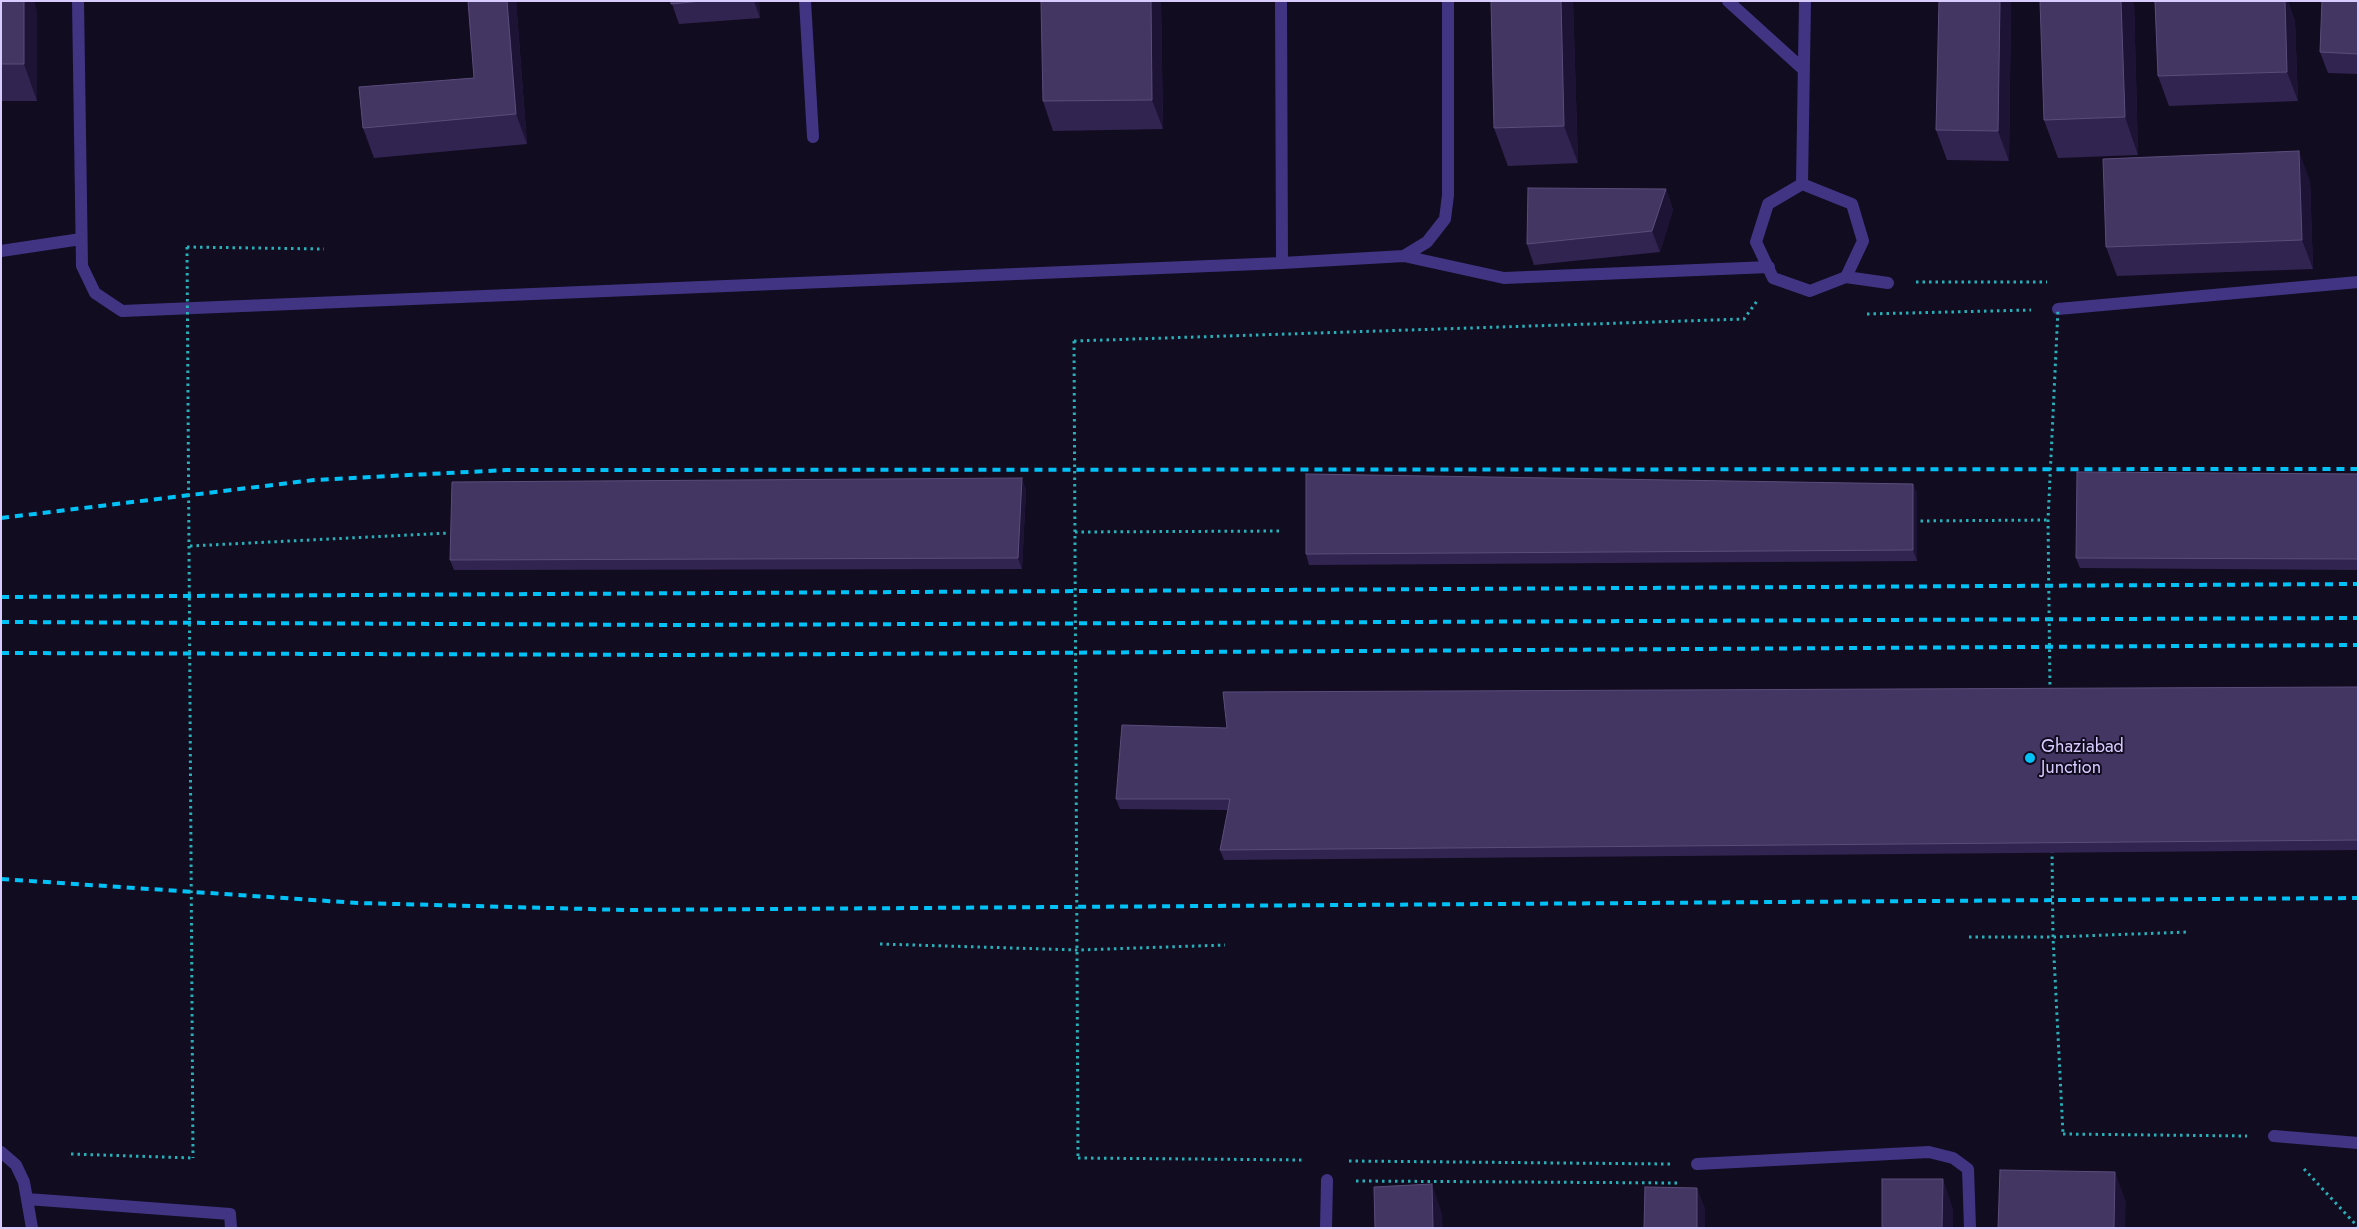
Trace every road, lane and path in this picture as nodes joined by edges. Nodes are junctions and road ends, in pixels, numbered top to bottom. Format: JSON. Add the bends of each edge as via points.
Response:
{"nodes":[{"id":1,"x":78,"y":1,"type":"edge"},
{"id":2,"x":805,"y":1,"type":"edge"},
{"id":3,"x":1281,"y":1,"type":"edge"},
{"id":4,"x":1448,"y":1,"type":"edge"},
{"id":5,"x":1728,"y":1,"type":"edge"},
{"id":6,"x":1805,"y":1,"type":"edge"},
{"id":7,"x":1804,"y":70,"type":"junction"},
{"id":8,"x":813,"y":137,"type":"dead end"},
{"id":9,"x":1802,"y":184,"type":"junction"},
{"id":10,"x":81,"y":239,"type":"junction"},
{"id":11,"x":324,"y":249,"type":"dead end"},
{"id":12,"x":1,"y":251,"type":"edge"},
{"id":13,"x":1404,"y":256,"type":"junction"},
{"id":14,"x":1282,"y":263,"type":"junction"},
{"id":15,"x":1771,"y":272,"type":"junction"},
{"id":16,"x":1846,"y":277,"type":"junction"},
{"id":17,"x":2057,"y":282,"type":"dead end"},
{"id":18,"x":2358,"y":282,"type":"edge"},
{"id":19,"x":1888,"y":283,"type":"joint"},
{"id":20,"x":2039,"y":309,"type":"dead end"},
{"id":21,"x":2053,"y":309,"type":"joint"},
{"id":22,"x":1867,"y":314,"type":"dead end"},
{"id":23,"x":1911,"y":520,"type":"edge"},
{"id":24,"x":2048,"y":520,"type":"junction"},
{"id":25,"x":1075,"y":532,"type":"junction"},
{"id":26,"x":1283,"y":532,"type":"dead end"},
{"id":27,"x":449,"y":533,"type":"edge"},
{"id":28,"x":190,"y":546,"type":"junction"},
{"id":29,"x":2050,"y":698,"type":"edge"},
{"id":30,"x":2052,"y":843,"type":"edge"},
{"id":31,"x":2189,"y":932,"type":"dead end"},
{"id":32,"x":1969,"y":937,"type":"dead end"},
{"id":33,"x":2053,"y":937,"type":"junction"},
{"id":34,"x":880,"y":944,"type":"dead end"},
{"id":35,"x":1225,"y":945,"type":"dead end"},
{"id":36,"x":1078,"y":950,"type":"junction"},
{"id":37,"x":2274,"y":1136,"type":"junction"},
{"id":38,"x":2358,"y":1143,"type":"edge"},
{"id":39,"x":1,"y":1152,"type":"edge"},
{"id":40,"x":71,"y":1154,"type":"dead end"},
{"id":41,"x":1308,"y":1160,"type":"dead end"},
{"id":42,"x":1348,"y":1161,"type":"dead end"},
{"id":43,"x":1697,"y":1164,"type":"junction"},
{"id":44,"x":1327,"y":1180,"type":"joint"},
{"id":45,"x":27,"y":1198,"type":"junction"},
{"id":46,"x":2358,"y":1227,"type":"edge"},
{"id":47,"x":32,"y":1228,"type":"edge"},
{"id":48,"x":231,"y":1228,"type":"edge"},
{"id":49,"x":1326,"y":1228,"type":"edge"},
{"id":50,"x":1970,"y":1228,"type":"edge"}],
"edges":[{"from":1,"to":10,"type":"street"},
{"from":2,"to":8,"type":"street"},
{"from":3,"to":14,"type":"street"},
{"from":4,"to":13,"type":"street","via":[[1448,196],[1444,219],[1427,242]]},
{"from":5,"to":7,"type":"street"},
{"from":6,"to":7,"type":"street"},
{"from":7,"to":9,"type":"street"},
{"from":9,"to":15,"type":"street","via":[[1768,204],[1756,242]]},
{"from":9,"to":16,"type":"street","via":[[1852,204],[1864,241]]},
{"from":10,"to":12,"type":"street"},
{"from":10,"to":14,"type":"street","via":[[82,266],[95,294],[122,311]]},
{"from":11,"to":28,"type":"path","bridge":true,"via":[[188,247]]},
{"from":13,"to":14,"type":"street"},
{"from":13,"to":15,"type":"street","via":[[1504,278]]},
{"from":15,"to":16,"type":"street","via":[[1810,291]]},
{"from":15,"to":25,"type":"path","bridge":true,"via":[[1744,319],[1074,341]]},
{"from":16,"to":19,"type":"street"},
{"from":17,"to":19,"type":"path"},
{"from":18,"to":21,"type":"street"},
{"from":20,"to":22,"type":"path"},
{"from":21,"to":24,"type":"path","bridge":true},
{"from":23,"to":24,"type":"path"},
{"from":24,"to":29,"type":"path","bridge":true},
{"from":25,"to":26,"type":"path"},
{"from":25,"to":36,"type":"path","bridge":true},
{"from":27,"to":28,"type":"path"},
{"from":28,"to":40,"type":"path","bridge":true,"via":[[193,1158]]},
{"from":30,"to":33,"type":"path","bridge":true},
{"from":31,"to":33,"type":"path"},
{"from":32,"to":33,"type":"path"},
{"from":33,"to":37,"type":"path","bridge":true,"via":[[2063,1134]]},
{"from":34,"to":36,"type":"path"},
{"from":35,"to":36,"type":"path"},
{"from":36,"to":41,"type":"path","bridge":true,"via":[[1078,1158]]},
{"from":37,"to":38,"type":"street"},
{"from":37,"to":46,"type":"path"},
{"from":39,"to":45,"type":"street","via":[[16,1166]]},
{"from":42,"to":43,"type":"path"},
{"from":43,"to":44,"type":"path","via":[[1695,1183]]},
{"from":43,"to":50,"type":"street","via":[[1930,1152],[1953,1158],[1968,1169]]},
{"from":44,"to":49,"type":"street"},
{"from":45,"to":47,"type":"street"},
{"from":45,"to":48,"type":"street","via":[[230,1214]]}]}
